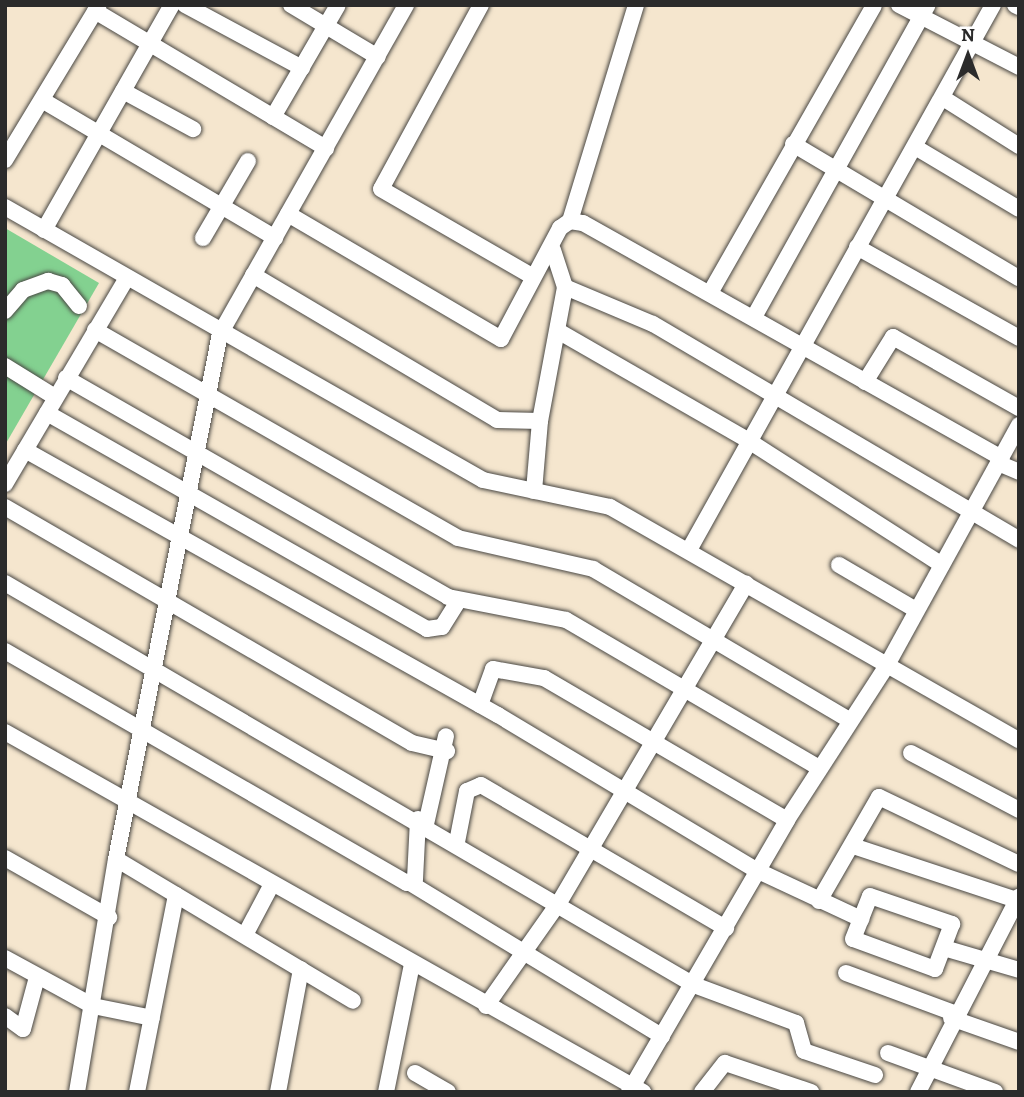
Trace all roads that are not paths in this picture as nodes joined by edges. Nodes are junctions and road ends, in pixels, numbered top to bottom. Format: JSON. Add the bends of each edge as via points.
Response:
{"nodes":[{"id":1,"x":172,"y":5,"type":"edge"},
{"id":2,"x":185,"y":5,"type":"edge"},
{"id":3,"x":291,"y":5,"type":"edge"},
{"id":4,"x":338,"y":5,"type":"edge"},
{"id":5,"x":406,"y":5,"type":"edge"},
{"id":6,"x":481,"y":5,"type":"edge"},
{"id":7,"x":636,"y":5,"type":"edge"},
{"id":8,"x":874,"y":5,"type":"edge"},
{"id":9,"x":899,"y":5,"type":"edge"},
{"id":10,"x":993,"y":5,"type":"edge"},
{"id":11,"x":97,"y":8,"type":"edge"},
{"id":12,"x":925,"y":10,"type":"edge"},
{"id":13,"x":325,"y":25,"type":"junction"},
{"id":14,"x":975,"y":42,"type":"junction"},
{"id":15,"x":150,"y":44,"type":"junction"},
{"id":16,"x":378,"y":57,"type":"junction"},
{"id":17,"x":1019,"y":67,"type":"edge"},
{"id":18,"x":302,"y":68,"type":"junction"},
{"id":19,"x":122,"y":91,"type":"junction"},
{"id":20,"x":943,"y":98,"type":"junction"},
{"id":21,"x":42,"y":100,"type":"junction"},
{"id":22,"x":273,"y":117,"type":"junction"},
{"id":23,"x":193,"y":129,"type":"dead end"},
{"id":24,"x":99,"y":133,"type":"junction"},
{"id":25,"x":793,"y":144,"type":"junction"},
{"id":26,"x":1019,"y":145,"type":"edge"},
{"id":27,"x":915,"y":146,"type":"junction"},
{"id":28,"x":326,"y":148,"type":"junction"},
{"id":29,"x":5,"y":160,"type":"edge"},
{"id":30,"x":248,"y":161,"type":"dead end"},
{"id":31,"x":837,"y":169,"type":"junction"},
{"id":32,"x":886,"y":198,"type":"junction"},
{"id":33,"x":5,"y":207,"type":"edge"},
{"id":34,"x":221,"y":207,"type":"junction"},
{"id":35,"x":1019,"y":209,"type":"edge"},
{"id":36,"x":288,"y":214,"type":"junction"},
{"id":37,"x":570,"y":221,"type":"junction"},
{"id":38,"x":44,"y":230,"type":"junction"},
{"id":39,"x":203,"y":238,"type":"dead end"},
{"id":40,"x":275,"y":238,"type":"junction"},
{"id":41,"x":858,"y":247,"type":"junction"},
{"id":42,"x":554,"y":250,"type":"junction"},
{"id":43,"x":253,"y":275,"type":"junction"},
{"id":44,"x":530,"y":275,"type":"junction"},
{"id":45,"x":1019,"y":278,"type":"edge"},
{"id":46,"x":126,"y":279,"type":"junction"},
{"id":47,"x":565,"y":287,"type":"junction"},
{"id":48,"x":710,"y":293,"type":"junction"},
{"id":49,"x":79,"y":306,"type":"dead end"},
{"id":50,"x":5,"y":311,"type":"edge"},
{"id":51,"x":754,"y":317,"type":"junction"},
{"id":52,"x":95,"y":330,"type":"junction"},
{"id":53,"x":558,"y":331,"type":"junction"},
{"id":54,"x":220,"y":334,"type":"junction"},
{"id":55,"x":1019,"y":338,"type":"edge"},
{"id":56,"x":803,"y":348,"type":"junction"},
{"id":57,"x":5,"y":366,"type":"edge"},
{"id":58,"x":66,"y":378,"type":"junction"},
{"id":59,"x":864,"y":382,"type":"junction"},
{"id":60,"x":208,"y":394,"type":"junction"},
{"id":61,"x":55,"y":397,"type":"junction"},
{"id":62,"x":774,"y":398,"type":"junction"},
{"id":63,"x":1019,"y":408,"type":"edge"},
{"id":64,"x":47,"y":413,"type":"junction"},
{"id":65,"x":540,"y":421,"type":"junction"},
{"id":66,"x":1019,"y":425,"type":"edge"},
{"id":67,"x":749,"y":441,"type":"junction"},
{"id":68,"x":25,"y":450,"type":"junction"},
{"id":69,"x":196,"y":455,"type":"junction"},
{"id":70,"x":999,"y":460,"type":"junction"},
{"id":71,"x":1019,"y":472,"type":"edge"},
{"id":72,"x":5,"y":484,"type":"edge"},
{"id":73,"x":534,"y":491,"type":"junction"},
{"id":74,"x":188,"y":495,"type":"junction"},
{"id":75,"x":5,"y":507,"type":"edge"},
{"id":76,"x":971,"y":512,"type":"junction"},
{"id":77,"x":180,"y":537,"type":"junction"},
{"id":78,"x":1019,"y":540,"type":"edge"},
{"id":79,"x":688,"y":550,"type":"junction"},
{"id":80,"x":839,"y":565,"type":"dead end"},
{"id":81,"x":942,"y":565,"type":"junction"},
{"id":82,"x":5,"y":583,"type":"edge"},
{"id":83,"x":746,"y":584,"type":"junction"},
{"id":84,"x":167,"y":601,"type":"junction"},
{"id":85,"x":458,"y":601,"type":"junction"},
{"id":86,"x":916,"y":610,"type":"junction"},
{"id":87,"x":714,"y":642,"type":"junction"},
{"id":88,"x":5,"y":651,"type":"edge"},
{"id":89,"x":886,"y":667,"type":"junction"},
{"id":90,"x":153,"y":668,"type":"junction"},
{"id":91,"x":683,"y":688,"type":"junction"},
{"id":92,"x":480,"y":705,"type":"junction"},
{"id":93,"x":849,"y":720,"type":"junction"},
{"id":94,"x":141,"y":728,"type":"junction"},
{"id":95,"x":5,"y":732,"type":"edge"},
{"id":96,"x":1019,"y":740,"type":"edge"},
{"id":97,"x":653,"y":741,"type":"junction"},
{"id":98,"x":911,"y":753,"type":"dead end"},
{"id":99,"x":819,"y":768,"type":"junction"},
{"id":100,"x":623,"y":790,"type":"junction"},
{"id":101,"x":128,"y":803,"type":"junction"},
{"id":102,"x":1019,"y":810,"type":"edge"},
{"id":103,"x":786,"y":821,"type":"junction"},
{"id":104,"x":422,"y":822,"type":"junction"},
{"id":105,"x":457,"y":842,"type":"junction"},
{"id":106,"x":853,"y":846,"type":"junction"},
{"id":107,"x":591,"y":848,"type":"junction"},
{"id":108,"x":5,"y":858,"type":"edge"},
{"id":109,"x":116,"y":859,"type":"junction"},
{"id":110,"x":1019,"y":864,"type":"edge"},
{"id":111,"x":758,"y":871,"type":"junction"},
{"id":112,"x":410,"y":883,"type":"junction"},
{"id":113,"x":272,"y":884,"type":"junction"},
{"id":114,"x":176,"y":895,"type":"junction"},
{"id":115,"x":1018,"y":899,"type":"edge"},
{"id":116,"x":819,"y":901,"type":"junction"},
{"id":117,"x":558,"y":902,"type":"junction"},
{"id":118,"x":109,"y":917,"type":"junction"},
{"id":119,"x":861,"y":919,"type":"junction"},
{"id":120,"x":726,"y":928,"type":"junction"},
{"id":121,"x":245,"y":935,"type":"junction"},
{"id":122,"x":944,"y":948,"type":"junction"},
{"id":123,"x":523,"y":953,"type":"junction"},
{"id":124,"x":5,"y":958,"type":"edge"},
{"id":125,"x":985,"y":962,"type":"junction"},
{"id":126,"x":412,"y":964,"type":"junction"},
{"id":127,"x":301,"y":969,"type":"junction"},
{"id":128,"x":1019,"y":970,"type":"edge"},
{"id":129,"x":846,"y":973,"type":"dead end"},
{"id":130,"x":37,"y":977,"type":"junction"},
{"id":131,"x":694,"y":985,"type":"junction"},
{"id":132,"x":353,"y":1001,"type":"dead end"},
{"id":133,"x":93,"y":1006,"type":"junction"},
{"id":134,"x":486,"y":1006,"type":"junction"},
{"id":135,"x":5,"y":1016,"type":"edge"},
{"id":136,"x":953,"y":1016,"type":"junction"},
{"id":137,"x":152,"y":1018,"type":"junction"},
{"id":138,"x":662,"y":1036,"type":"junction"},
{"id":139,"x":1019,"y":1042,"type":"edge"},
{"id":140,"x":888,"y":1053,"type":"dead end"},
{"id":141,"x":927,"y":1066,"type":"junction"},
{"id":142,"x":415,"y":1073,"type":"dead end"},
{"id":143,"x":875,"y":1075,"type":"dead end"},
{"id":144,"x":634,"y":1090,"type":"edge"},
{"id":145,"x":77,"y":1092,"type":"edge"},
{"id":146,"x":137,"y":1092,"type":"edge"},
{"id":147,"x":278,"y":1092,"type":"edge"},
{"id":148,"x":386,"y":1092,"type":"edge"},
{"id":149,"x":448,"y":1092,"type":"edge"},
{"id":150,"x":702,"y":1092,"type":"edge"},
{"id":151,"x":811,"y":1092,"type":"edge"},
{"id":152,"x":918,"y":1092,"type":"edge"},
{"id":153,"x":995,"y":1092,"type":"edge"}],
"edges":[{"from":1,"to":15,"type":"street"},
{"from":2,"to":18,"type":"street"},
{"from":3,"to":13,"type":"street"},
{"from":4,"to":13,"type":"street"},
{"from":5,"to":16,"type":"street"},
{"from":6,"to":44,"type":"street","via":[[381,189]]},
{"from":7,"to":37,"type":"street"},
{"from":8,"to":25,"type":"street"},
{"from":9,"to":12,"type":"street"},
{"from":10,"to":14,"type":"street"},
{"from":11,"to":15,"type":"street"},
{"from":11,"to":21,"type":"street"},
{"from":12,"to":14,"type":"street"},
{"from":12,"to":31,"type":"street"},
{"from":13,"to":16,"type":"street"},
{"from":13,"to":18,"type":"street"},
{"from":14,"to":17,"type":"street"},
{"from":14,"to":20,"type":"street"},
{"from":15,"to":19,"type":"street"},
{"from":15,"to":22,"type":"street"},
{"from":16,"to":28,"type":"street"},
{"from":18,"to":22,"type":"street"},
{"from":19,"to":23,"type":"street"},
{"from":19,"to":24,"type":"street"},
{"from":20,"to":26,"type":"street"},
{"from":20,"to":27,"type":"street"},
{"from":21,"to":24,"type":"street"},
{"from":21,"to":29,"type":"street"},
{"from":22,"to":28,"type":"street"},
{"from":24,"to":34,"type":"street"},
{"from":24,"to":38,"type":"street"},
{"from":25,"to":31,"type":"street"},
{"from":25,"to":48,"type":"street"},
{"from":27,"to":32,"type":"street"},
{"from":27,"to":35,"type":"street"},
{"from":28,"to":36,"type":"street"},
{"from":30,"to":34,"type":"street"},
{"from":31,"to":32,"type":"street"},
{"from":31,"to":51,"type":"street"},
{"from":32,"to":41,"type":"street"},
{"from":32,"to":45,"type":"street"},
{"from":33,"to":38,"type":"street"},
{"from":34,"to":39,"type":"street"},
{"from":34,"to":40,"type":"street"},
{"from":36,"to":40,"type":"street"},
{"from":36,"to":44,"type":"street","via":[[501,339]]},
{"from":37,"to":42,"type":"street","via":[[560,228]]},
{"from":37,"to":48,"type":"street"},
{"from":38,"to":46,"type":"street"},
{"from":40,"to":43,"type":"street"},
{"from":41,"to":55,"type":"street"},
{"from":41,"to":56,"type":"street"},
{"from":42,"to":44,"type":"street"},
{"from":42,"to":47,"type":"street"},
{"from":43,"to":54,"type":"street"},
{"from":43,"to":65,"type":"street","via":[[497,420]]},
{"from":46,"to":52,"type":"street"},
{"from":46,"to":54,"type":"street"},
{"from":47,"to":53,"type":"street"},
{"from":47,"to":62,"type":"street","via":[[653,324]]},
{"from":48,"to":51,"type":"street"},
{"from":49,"to":50,"type":"street","via":[[62,285],[48,281],[23,290]]},
{"from":51,"to":56,"type":"street"},
{"from":52,"to":58,"type":"street"},
{"from":52,"to":60,"type":"street"},
{"from":53,"to":65,"type":"street"},
{"from":53,"to":67,"type":"street"},
{"from":54,"to":60,"type":"street"},
{"from":54,"to":73,"type":"street","via":[[483,480]]},
{"from":56,"to":59,"type":"street"},
{"from":56,"to":62,"type":"street"},
{"from":57,"to":61,"type":"street"},
{"from":58,"to":61,"type":"street"},
{"from":58,"to":69,"type":"street"},
{"from":59,"to":63,"type":"street","via":[[893,337]]},
{"from":59,"to":70,"type":"street"},
{"from":60,"to":69,"type":"street"},
{"from":60,"to":87,"type":"street","via":[[458,538],[593,569]]},
{"from":61,"to":64,"type":"street"},
{"from":62,"to":67,"type":"street"},
{"from":62,"to":76,"type":"street"},
{"from":64,"to":68,"type":"street"},
{"from":64,"to":74,"type":"street"},
{"from":65,"to":73,"type":"street"},
{"from":66,"to":70,"type":"street"},
{"from":67,"to":79,"type":"street"},
{"from":67,"to":81,"type":"street"},
{"from":68,"to":72,"type":"street"},
{"from":68,"to":77,"type":"street"},
{"from":69,"to":74,"type":"street"},
{"from":69,"to":85,"type":"street"},
{"from":70,"to":71,"type":"street"},
{"from":70,"to":76,"type":"street"},
{"from":73,"to":79,"type":"street","via":[[611,507]]},
{"from":74,"to":77,"type":"street"},
{"from":74,"to":85,"type":"street","via":[[427,629],[442,627]]},
{"from":75,"to":84,"type":"street"},
{"from":76,"to":78,"type":"street"},
{"from":76,"to":81,"type":"street"},
{"from":77,"to":84,"type":"street"},
{"from":77,"to":92,"type":"street"},
{"from":79,"to":83,"type":"street"},
{"from":80,"to":86,"type":"street"},
{"from":81,"to":86,"type":"street"},
{"from":82,"to":90,"type":"street"},
{"from":83,"to":87,"type":"street"},
{"from":83,"to":89,"type":"street"},
{"from":84,"to":90,"type":"street"},
{"from":84,"to":104,"type":"street","via":[[412,743],[446,743]]},
{"from":85,"to":91,"type":"street","via":[[566,620]]},
{"from":86,"to":89,"type":"street"},
{"from":87,"to":91,"type":"street"},
{"from":87,"to":93,"type":"street"},
{"from":88,"to":94,"type":"street"},
{"from":89,"to":93,"type":"street"},
{"from":89,"to":96,"type":"street"},
{"from":90,"to":94,"type":"street"},
{"from":90,"to":104,"type":"street"},
{"from":91,"to":97,"type":"street"},
{"from":91,"to":99,"type":"street"},
{"from":92,"to":97,"type":"street","via":[[493,669],[532,674]]},
{"from":92,"to":100,"type":"street"},
{"from":93,"to":99,"type":"street"},
{"from":94,"to":101,"type":"street"},
{"from":94,"to":112,"type":"street"},
{"from":95,"to":101,"type":"street"},
{"from":97,"to":100,"type":"street"},
{"from":97,"to":103,"type":"street"},
{"from":98,"to":102,"type":"street"},
{"from":99,"to":103,"type":"street"},
{"from":100,"to":107,"type":"street"},
{"from":100,"to":111,"type":"street"},
{"from":101,"to":109,"type":"street"},
{"from":101,"to":113,"type":"street"},
{"from":103,"to":111,"type":"street"},
{"from":104,"to":105,"type":"street"},
{"from":104,"to":112,"type":"street"},
{"from":105,"to":107,"type":"street","via":[[467,791],[481,785]]},
{"from":105,"to":117,"type":"street"},
{"from":106,"to":110,"type":"street","via":[[882,797]]},
{"from":106,"to":115,"type":"street"},
{"from":106,"to":116,"type":"street"},
{"from":107,"to":117,"type":"street"},
{"from":107,"to":120,"type":"street"},
{"from":108,"to":118,"type":"street"},
{"from":109,"to":114,"type":"street"},
{"from":109,"to":118,"type":"street"},
{"from":111,"to":116,"type":"street"},
{"from":111,"to":120,"type":"street"},
{"from":112,"to":123,"type":"street"},
{"from":113,"to":121,"type":"street"},
{"from":113,"to":126,"type":"street"},
{"from":114,"to":121,"type":"street"},
{"from":114,"to":137,"type":"street"},
{"from":115,"to":125,"type":"street"},
{"from":116,"to":119,"type":"street"},
{"from":117,"to":123,"type":"street"},
{"from":117,"to":131,"type":"street"},
{"from":118,"to":133,"type":"street"},
{"from":119,"to":122,"type":"street","via":[[853,939],[934,969]]},
{"from":119,"to":122,"type":"street","via":[[870,896],[952,924]]},
{"from":120,"to":131,"type":"street"},
{"from":121,"to":127,"type":"street"},
{"from":122,"to":125,"type":"street"},
{"from":123,"to":134,"type":"street"},
{"from":123,"to":138,"type":"street"},
{"from":124,"to":130,"type":"street"},
{"from":125,"to":128,"type":"street"},
{"from":125,"to":136,"type":"street"},
{"from":126,"to":134,"type":"street"},
{"from":126,"to":148,"type":"street"},
{"from":127,"to":132,"type":"street"},
{"from":127,"to":147,"type":"street"},
{"from":129,"to":136,"type":"street"},
{"from":130,"to":133,"type":"street"},
{"from":130,"to":135,"type":"street","via":[[23,1029]]},
{"from":131,"to":138,"type":"street"},
{"from":131,"to":143,"type":"street","via":[[796,1023],[801,1049]]},
{"from":133,"to":137,"type":"street"},
{"from":133,"to":145,"type":"street"},
{"from":134,"to":144,"type":"street"},
{"from":136,"to":139,"type":"street"},
{"from":136,"to":141,"type":"street"},
{"from":137,"to":146,"type":"street"},
{"from":138,"to":144,"type":"street"},
{"from":140,"to":141,"type":"street"},
{"from":141,"to":152,"type":"street"},
{"from":141,"to":153,"type":"street"},
{"from":142,"to":149,"type":"street"},
{"from":150,"to":151,"type":"street","via":[[718,1064],[725,1063]]}]}
